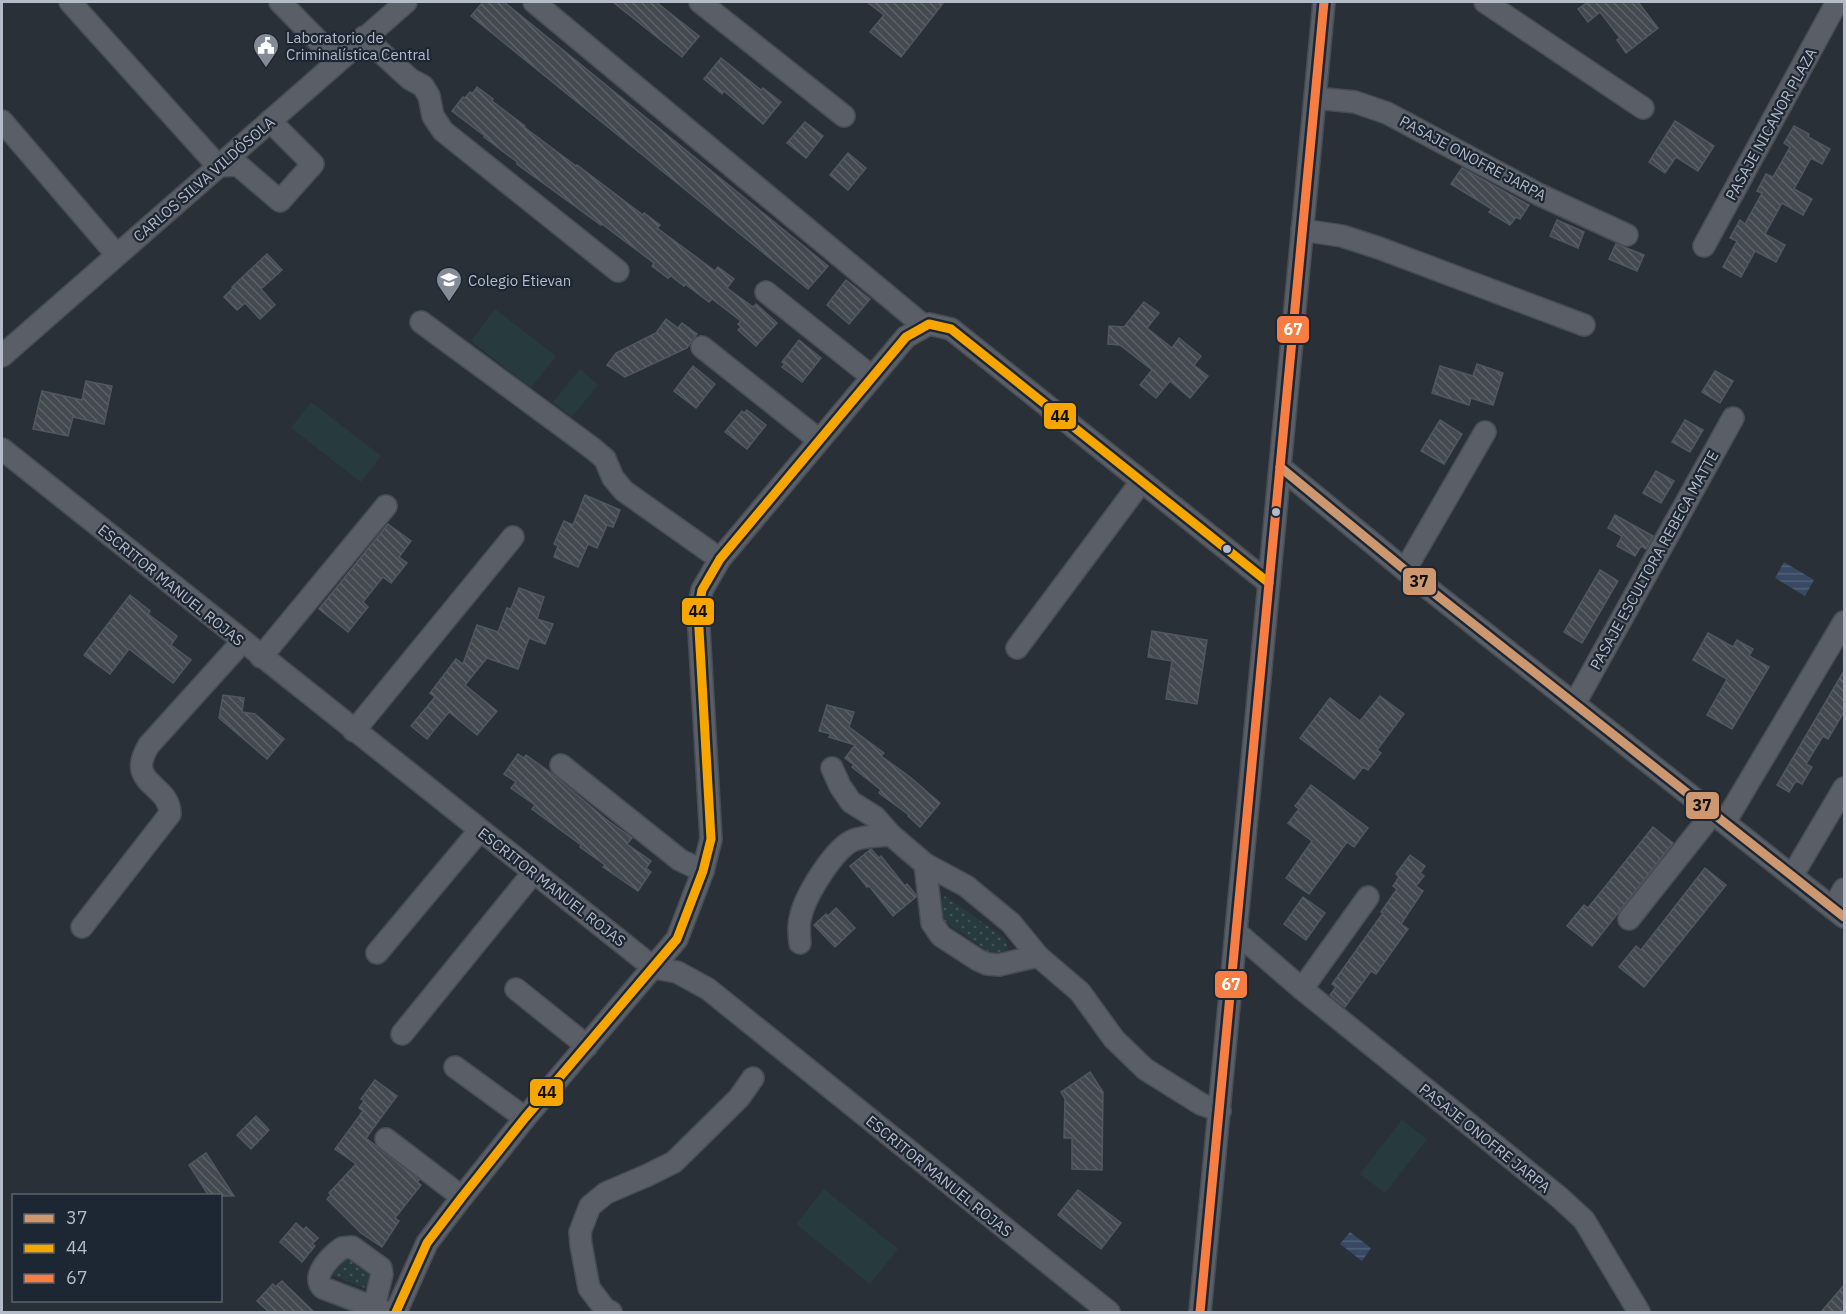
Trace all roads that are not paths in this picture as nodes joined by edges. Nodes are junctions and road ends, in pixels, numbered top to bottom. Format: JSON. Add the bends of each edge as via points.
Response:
{"nodes":[{"id":1,"x":70,"y":2,"type":"edge"},
{"id":2,"x":280,"y":2,"type":"edge"},
{"id":3,"x":534,"y":2,"type":"edge"},
{"id":4,"x":700,"y":2,"type":"edge"},
{"id":5,"x":1324,"y":2,"type":"edge"},
{"id":6,"x":1485,"y":2,"type":"edge"},
{"id":7,"x":1837,"y":2,"type":"edge"},
{"id":8,"x":399,"y":4,"type":"edge"},
{"id":9,"x":364,"y":37,"type":"junction"},
{"id":10,"x":338,"y":61,"type":"junction"},
{"id":11,"x":1315,"y":98,"type":"junction"},
{"id":12,"x":1643,"y":108,"type":"dead end"},
{"id":13,"x":844,"y":116,"type":"dead end"},
{"id":14,"x":2,"y":121,"type":"edge"},
{"id":15,"x":270,"y":121,"type":"junction"},
{"id":16,"x":218,"y":166,"type":"junction"},
{"id":17,"x":1302,"y":230,"type":"junction"},
{"id":18,"x":1627,"y":235,"type":"dead end"},
{"id":19,"x":1704,"y":246,"type":"dead end"},
{"id":20,"x":117,"y":255,"type":"junction"},
{"id":21,"x":618,"y":271,"type":"dead end"},
{"id":22,"x":766,"y":292,"type":"dead end"},
{"id":23,"x":421,"y":322,"type":"dead end"},
{"id":24,"x":926,"y":325,"type":"junction"},
{"id":25,"x":1584,"y":325,"type":"dead end"},
{"id":26,"x":702,"y":347,"type":"dead end"},
{"id":27,"x":2,"y":356,"type":"edge"},
{"id":28,"x":871,"y":376,"type":"junction"},
{"id":29,"x":1733,"y":418,"type":"dead end"},
{"id":30,"x":1485,"y":432,"type":"dead end"},
{"id":31,"x":819,"y":440,"type":"junction"},
{"id":32,"x":2,"y":448,"type":"edge"},
{"id":33,"x":1280,"y":467,"type":"junction"},
{"id":34,"x":1141,"y":482,"type":"junction"},
{"id":35,"x":386,"y":506,"type":"dead end"},
{"id":36,"x":513,"y":537,"type":"dead end"},
{"id":37,"x":720,"y":559,"type":"junction"},
{"id":38,"x":1405,"y":570,"type":"junction"},
{"id":39,"x":1269,"y":583,"type":"junction"},
{"id":40,"x":1845,"y":622,"type":"edge"},
{"id":41,"x":242,"y":642,"type":"junction"},
{"id":42,"x":1017,"y":648,"type":"dead end"},
{"id":43,"x":261,"y":657,"type":"junction"},
{"id":44,"x":1575,"y":703,"type":"junction"},
{"id":45,"x":354,"y":731,"type":"junction"},
{"id":46,"x":561,"y":765,"type":"dead end"},
{"id":47,"x":832,"y":768,"type":"dead end"},
{"id":48,"x":1845,"y":788,"type":"edge"},
{"id":49,"x":851,"y":802,"type":"junction"},
{"id":50,"x":1719,"y":817,"type":"junction"},
{"id":51,"x":480,"y":830,"type":"junction"},
{"id":52,"x":891,"y":835,"type":"junction"},
{"id":53,"x":853,"y":840,"type":"junction"},
{"id":54,"x":925,"y":864,"type":"junction"},
{"id":55,"x":704,"y":871,"type":"junction"},
{"id":56,"x":533,"y":873,"type":"junction"},
{"id":57,"x":1792,"y":876,"type":"junction"},
{"id":58,"x":1845,"y":889,"type":"edge"},
{"id":59,"x":1368,"y":897,"type":"dead end"},
{"id":60,"x":1839,"y":912,"type":"edge"},
{"id":61,"x":1629,"y":919,"type":"dead end"},
{"id":62,"x":81,"y":927,"type":"dead end"},
{"id":63,"x":1236,"y":932,"type":"junction"},
{"id":64,"x":800,"y":942,"type":"dead end"},
{"id":65,"x":377,"y":953,"type":"dead end"},
{"id":66,"x":1038,"y":956,"type":"junction"},
{"id":67,"x":654,"y":968,"type":"junction"},
{"id":68,"x":516,"y":989,"type":"dead end"},
{"id":69,"x":1302,"y":989,"type":"junction"},
{"id":70,"x":402,"y":1034,"type":"dead end"},
{"id":71,"x":588,"y":1046,"type":"junction"},
{"id":72,"x":455,"y":1067,"type":"dead end"},
{"id":73,"x":753,"y":1078,"type":"dead end"},
{"id":74,"x":1220,"y":1111,"type":"junction"},
{"id":75,"x":525,"y":1118,"type":"junction"},
{"id":76,"x":386,"y":1139,"type":"dead end"},
{"id":77,"x":462,"y":1197,"type":"junction"},
{"id":78,"x":396,"y":1312,"type":"edge"},
{"id":79,"x":611,"y":1312,"type":"edge"},
{"id":80,"x":1108,"y":1312,"type":"edge"},
{"id":81,"x":1200,"y":1312,"type":"edge"},
{"id":82,"x":1639,"y":1312,"type":"edge"}],
"edges":[{"from":1,"to":16,"type":"street"},
{"from":2,"to":10,"type":"street"},
{"from":3,"to":24,"type":"street"},
{"from":4,"to":13,"type":"street"},
{"from":5,"to":11,"type":"street"},
{"from":6,"to":12,"type":"street"},
{"from":7,"to":19,"type":"street","name":"PASAJE NICANOR PLAZA"},
{"from":8,"to":9,"type":"street","name":"CARLOS SILVA VILDÓSOLA"},
{"from":9,"to":10,"type":"street","name":"CARLOS SILVA VILDÓSOLA"},
{"from":9,"to":21,"type":"street","via":[[423,86],[433,116],[443,131]]},
{"from":10,"to":15,"type":"street","name":"CARLOS SILVA VILDÓSOLA"},
{"from":11,"to":17,"type":"street"},
{"from":11,"to":18,"type":"street","name":"PASAJE ONOFRE JARPA","via":[[1354,102],[1387,113],[1540,195]]},
{"from":14,"to":20,"type":"street"},
{"from":15,"to":16,"type":"street","name":"CARLOS SILVA VILDÓSOLA"},
{"from":15,"to":16,"type":"street","via":[[313,164],[280,201],[238,165]]},
{"from":16,"to":20,"type":"street","name":"CARLOS SILVA VILDÓSOLA"},
{"from":17,"to":25,"type":"street","via":[[1342,236],[1379,248]]},
{"from":17,"to":33,"type":"street"},
{"from":20,"to":27,"type":"street","name":"CARLOS SILVA VILDÓSOLA"},
{"from":22,"to":28,"type":"street"},
{"from":23,"to":37,"type":"street","via":[[605,459],[624,491]]},
{"from":24,"to":28,"type":"street","via":[[906,337]]},
{"from":24,"to":34,"type":"street","via":[[951,329]]},
{"from":26,"to":31,"type":"street"},
{"from":28,"to":31,"type":"street"},
{"from":29,"to":44,"type":"street","name":"PASAJE ESCULTORA REBECA MATTE"},
{"from":30,"to":38,"type":"street"},
{"from":31,"to":37,"type":"street"},
{"from":32,"to":41,"type":"street","name":"ESCRITOR MANUEL ROJAS"},
{"from":33,"to":38,"type":"street"},
{"from":33,"to":39,"type":"street"},
{"from":34,"to":39,"type":"street"},
{"from":34,"to":42,"type":"street"},
{"from":35,"to":43,"type":"street"},
{"from":36,"to":45,"type":"street"},
{"from":37,"to":55,"type":"street","via":[[702,590],[698,612],[712,828]]},
{"from":38,"to":44,"type":"street"},
{"from":39,"to":63,"type":"street"},
{"from":40,"to":50,"type":"street"},
{"from":41,"to":43,"type":"street","name":"ESCRITOR MANUEL ROJAS"},
{"from":41,"to":62,"type":"street","via":[[142,756],[146,780],[167,798],[170,814]]},
{"from":43,"to":45,"type":"street","name":"ESCRITOR MANUEL ROJAS"},
{"from":44,"to":50,"type":"street"},
{"from":45,"to":51,"type":"street","name":"ESCRITOR MANUEL ROJAS"},
{"from":46,"to":55,"type":"street","via":[[680,860]]},
{"from":47,"to":49,"type":"street"},
{"from":48,"to":57,"type":"street"},
{"from":49,"to":52,"type":"street","via":[[875,817]]},
{"from":49,"to":53,"type":"street"},
{"from":50,"to":57,"type":"street"},
{"from":50,"to":61,"type":"street"},
{"from":51,"to":56,"type":"street","name":"ESCRITOR MANUEL ROJAS"},
{"from":51,"to":65,"type":"street"},
{"from":52,"to":53,"type":"street"},
{"from":52,"to":54,"type":"street"},
{"from":53,"to":64,"type":"street","via":[[833,857],[807,899],[798,930]]},
{"from":54,"to":66,"type":"street","via":[[966,886],[1011,923]]},
{"from":54,"to":66,"type":"street","via":[[932,923],[941,936],[987,964]]},
{"from":55,"to":67,"type":"street","via":[[677,939]]},
{"from":56,"to":67,"type":"street","name":"ESCRITOR MANUEL ROJAS"},
{"from":56,"to":70,"type":"street"},
{"from":57,"to":60,"type":"street"},
{"from":58,"to":60,"type":"street"},
{"from":59,"to":69,"type":"street"},
{"from":63,"to":69,"type":"street","name":"PASAJE ONOFRE JARPA"},
{"from":63,"to":74,"type":"street"},
{"from":66,"to":74,"type":"street","via":[[1080,992],[1114,1039],[1145,1070]]},
{"from":67,"to":71,"type":"street"},
{"from":67,"to":80,"type":"street","name":"ESCRITOR MANUEL ROJAS","via":[[677,972],[708,989]]},
{"from":68,"to":71,"type":"street"},
{"from":69,"to":82,"type":"street","name":"PASAJE ONOFRE JARPA","via":[[1584,1221]]},
{"from":71,"to":75,"type":"street"},
{"from":72,"to":75,"type":"street"},
{"from":73,"to":79,"type":"street","via":[[739,1098],[674,1162],[606,1193],[590,1206],[580,1232],[589,1288]]},
{"from":74,"to":81,"type":"street"},
{"from":75,"to":77,"type":"street"},
{"from":76,"to":77,"type":"street"},
{"from":77,"to":78,"type":"street","via":[[427,1243]]}]}
